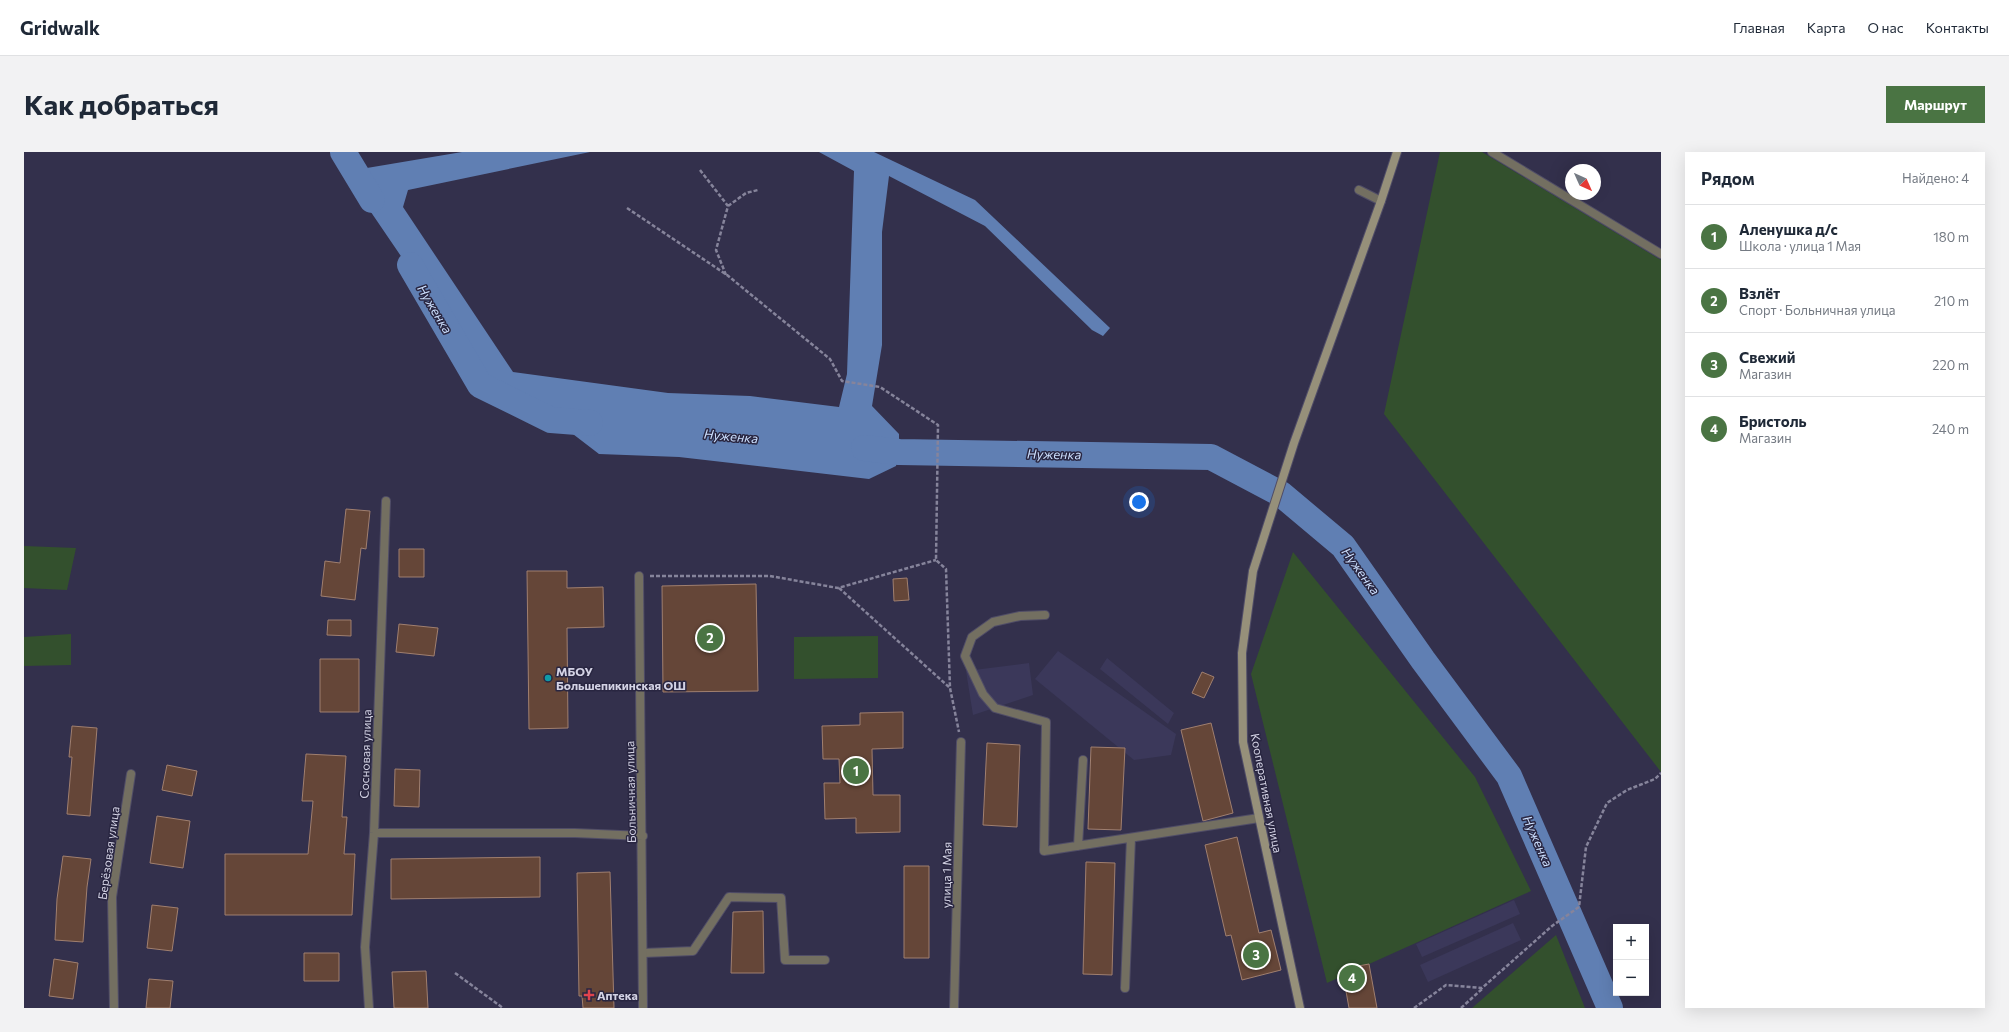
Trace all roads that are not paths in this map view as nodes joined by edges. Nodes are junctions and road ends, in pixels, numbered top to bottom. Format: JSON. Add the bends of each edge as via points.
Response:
{"nodes":[{"id":1,"x":1397,"y":152,"type":"edge"},
{"id":2,"x":1492,"y":152,"type":"edge"},
{"id":3,"x":1359,"y":190,"type":"dead end"},
{"id":4,"x":1381,"y":201,"type":"junction"},
{"id":5,"x":1661,"y":254,"type":"edge"},
{"id":6,"x":386,"y":501,"type":"dead end"},
{"id":7,"x":639,"y":576,"type":"road end"},
{"id":8,"x":1045,"y":615,"type":"dead end"},
{"id":9,"x":961,"y":742,"type":"road end"},
{"id":10,"x":1083,"y":760,"type":"dead end"},
{"id":11,"x":131,"y":774,"type":"dead end"},
{"id":12,"x":1259,"y":818,"type":"junction"},
{"id":13,"x":374,"y":833,"type":"junction"},
{"id":14,"x":643,"y":836,"type":"junction"},
{"id":15,"x":1130,"y":838,"type":"junction"},
{"id":16,"x":1078,"y":846,"type":"junction"},
{"id":17,"x":643,"y":953,"type":"junction"},
{"id":18,"x":824,"y":960,"type":"dead end"},
{"id":19,"x":1126,"y":988,"type":"dead end"},
{"id":20,"x":114,"y":1008,"type":"edge"},
{"id":21,"x":369,"y":1008,"type":"edge"},
{"id":22,"x":643,"y":1008,"type":"edge"},
{"id":23,"x":954,"y":1008,"type":"edge"},
{"id":24,"x":1300,"y":1008,"type":"edge"}],
"edges":[{"from":1,"to":4,"type":"street","name":"Кооперативная улица"},
{"from":2,"to":5,"type":"street"},
{"from":3,"to":4,"type":"street"},
{"from":4,"to":12,"type":"street","name":"Кооперативная улица","via":[[1294,443],[1253,571],[1242,653],[1243,742]]},
{"from":6,"to":13,"type":"street","name":"Сосновая улица"},
{"from":7,"to":14,"type":"street","name":"Больничная улица"},
{"from":8,"to":16,"type":"street","via":[[1020,616],[993,622],[972,637],[965,656],[983,694],[995,708],[1046,722],[1044,851]]},
{"from":9,"to":23,"type":"street","name":"улица 1 Мая"},
{"from":10,"to":16,"type":"street"},
{"from":11,"to":20,"type":"street","name":"Берёзовая улица","via":[[112,896]]},
{"from":12,"to":15,"type":"street"},
{"from":12,"to":24,"type":"street","name":"Кооперативная улица"},
{"from":13,"to":14,"type":"street","via":[[575,833]]},
{"from":13,"to":21,"type":"street","name":"Сосновая улица","via":[[365,947]]},
{"from":14,"to":17,"type":"street","name":"Больничная улица"},
{"from":15,"to":16,"type":"street"},
{"from":15,"to":19,"type":"street"},
{"from":17,"to":18,"type":"street","via":[[693,951],[729,897],[781,898],[785,960]]},
{"from":17,"to":22,"type":"street","name":"Больничная улица"}]}
